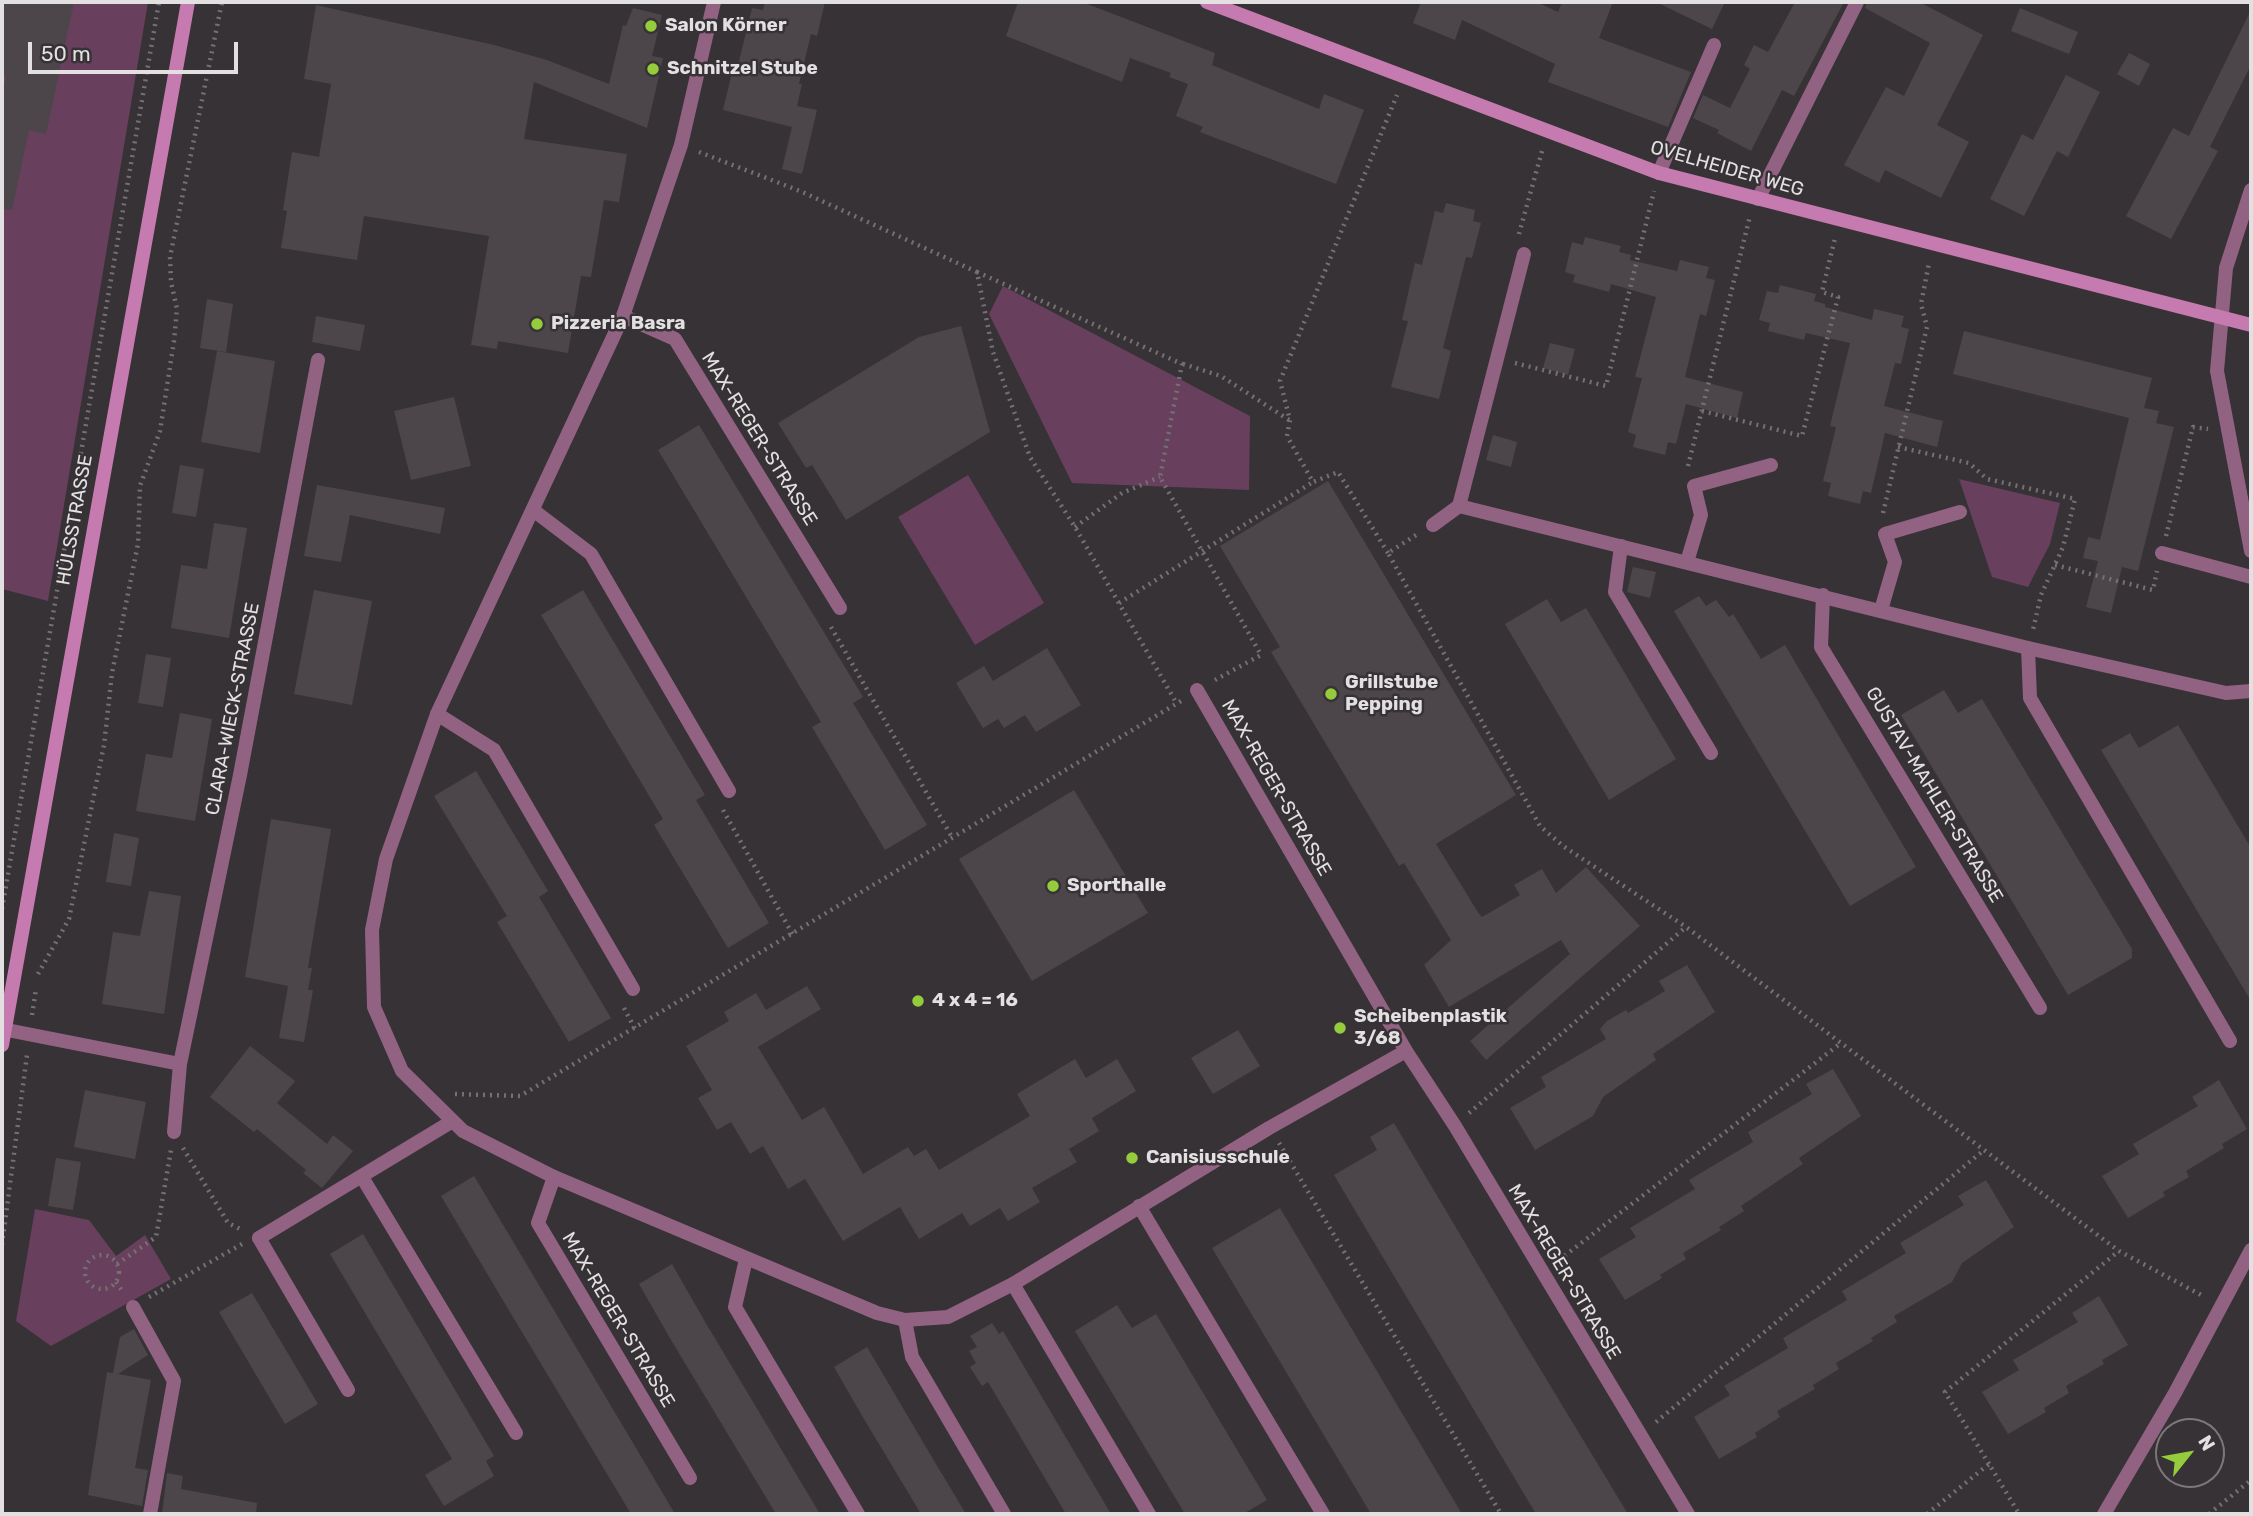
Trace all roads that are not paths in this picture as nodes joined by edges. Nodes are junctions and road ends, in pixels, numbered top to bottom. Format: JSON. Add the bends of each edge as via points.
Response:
{"nodes":[{"id":1,"x":188,"y":2,"type":"edge"},
{"id":2,"x":714,"y":2,"type":"edge"},
{"id":3,"x":1207,"y":2,"type":"edge"},
{"id":4,"x":1857,"y":2,"type":"edge"},
{"id":5,"x":1714,"y":44,"type":"dead end"},
{"id":6,"x":1659,"y":173,"type":"junction"},
{"id":7,"x":2251,"y":190,"type":"edge"},
{"id":8,"x":1756,"y":198,"type":"junction"},
{"id":9,"x":1524,"y":254,"type":"road end"},
{"id":10,"x":623,"y":316,"type":"junction"},
{"id":11,"x":2220,"y":317,"type":"junction"},
{"id":12,"x":2251,"y":325,"type":"edge"},
{"id":13,"x":318,"y":360,"type":"dead end"},
{"id":14,"x":1770,"y":465,"type":"dead end"},
{"id":15,"x":1459,"y":506,"type":"junction"},
{"id":16,"x":533,"y":510,"type":"junction"},
{"id":17,"x":1960,"y":512,"type":"dead end"},
{"id":18,"x":1433,"y":525,"type":"road end"},
{"id":19,"x":1622,"y":546,"type":"junction"},
{"id":20,"x":2251,"y":551,"type":"edge"},
{"id":21,"x":2162,"y":553,"type":"road end"},
{"id":22,"x":1687,"y":562,"type":"junction"},
{"id":23,"x":2251,"y":577,"type":"edge"},
{"id":24,"x":1823,"y":595,"type":"junction"},
{"id":25,"x":840,"y":608,"type":"road end"},
{"id":26,"x":1881,"y":610,"type":"junction"},
{"id":27,"x":2028,"y":648,"type":"junction"},
{"id":28,"x":1197,"y":690,"type":"road end"},
{"id":29,"x":2251,"y":691,"type":"edge"},
{"id":30,"x":437,"y":714,"type":"junction"},
{"id":31,"x":1711,"y":752,"type":"dead end"},
{"id":32,"x":729,"y":791,"type":"road end"},
{"id":33,"x":633,"y":989,"type":"dead end"},
{"id":34,"x":2040,"y":1008,"type":"dead end"},
{"id":35,"x":3,"y":1030,"type":"edge"},
{"id":36,"x":2230,"y":1041,"type":"dead end"},
{"id":37,"x":2,"y":1045,"type":"edge"},
{"id":38,"x":1406,"y":1051,"type":"junction"},
{"id":39,"x":180,"y":1064,"type":"junction"},
{"id":40,"x":451,"y":1122,"type":"junction"},
{"id":41,"x":174,"y":1132,"type":"road end"},
{"id":42,"x":362,"y":1177,"type":"junction"},
{"id":43,"x":554,"y":1177,"type":"junction"},
{"id":44,"x":1139,"y":1206,"type":"junction"},
{"id":45,"x":2251,"y":1250,"type":"edge"},
{"id":46,"x":746,"y":1259,"type":"junction"},
{"id":47,"x":1013,"y":1284,"type":"junction"},
{"id":48,"x":133,"y":1307,"type":"road end"},
{"id":49,"x":905,"y":1320,"type":"junction"},
{"id":50,"x":348,"y":1390,"type":"dead end"},
{"id":51,"x":516,"y":1433,"type":"dead end"},
{"id":52,"x":690,"y":1478,"type":"dead end"},
{"id":53,"x":150,"y":1514,"type":"edge"},
{"id":54,"x":858,"y":1514,"type":"edge"},
{"id":55,"x":1004,"y":1514,"type":"edge"},
{"id":56,"x":1149,"y":1514,"type":"edge"},
{"id":57,"x":1323,"y":1514,"type":"edge"},
{"id":58,"x":1688,"y":1514,"type":"edge"},
{"id":59,"x":2104,"y":1514,"type":"edge"}],
"edges":[{"from":1,"to":35,"type":"street","name":"HÜLSSTRASSE"},
{"from":2,"to":10,"type":"street","via":[[681,145]]},
{"from":3,"to":6,"type":"street","name":"OVELHEIDER WEG"},
{"from":4,"to":8,"type":"street"},
{"from":5,"to":6,"type":"street"},
{"from":6,"to":8,"type":"street","name":"OVELHEIDER WEG"},
{"from":7,"to":11,"type":"street","via":[[2226,268]]},
{"from":8,"to":11,"type":"street","name":"OVELHEIDER WEG"},
{"from":9,"to":15,"type":"street"},
{"from":10,"to":16,"type":"street"},
{"from":10,"to":25,"type":"street","name":"MAX-REGER-STRASSE","via":[[675,338]]},
{"from":11,"to":12,"type":"street","name":"OVELHEIDER WEG"},
{"from":11,"to":20,"type":"street","via":[[2217,371]]},
{"from":13,"to":39,"type":"street","name":"CLARA-WIECK-STRASSE","via":[[237,793]]},
{"from":14,"to":22,"type":"street","via":[[1694,486],[1701,515]]},
{"from":15,"to":18,"type":"street"},
{"from":15,"to":19,"type":"street"},
{"from":16,"to":30,"type":"street"},
{"from":16,"to":32,"type":"street","via":[[591,554]]},
{"from":17,"to":26,"type":"street","via":[[1885,534],[1895,562]]},
{"from":19,"to":22,"type":"street"},
{"from":19,"to":31,"type":"street","via":[[1615,592]]},
{"from":21,"to":23,"type":"street"},
{"from":22,"to":24,"type":"street"},
{"from":24,"to":26,"type":"street"},
{"from":24,"to":34,"type":"street","name":"GUSTAV-MAHLER-STRASSE","via":[[1821,647]]},
{"from":26,"to":27,"type":"street"},
{"from":27,"to":29,"type":"street","via":[[2226,692]]},
{"from":27,"to":36,"type":"street","via":[[2030,698]]},
{"from":28,"to":38,"type":"street","name":"MAX-REGER-STRASSE"},
{"from":30,"to":33,"type":"street","via":[[494,750]]},
{"from":30,"to":40,"type":"street","via":[[386,859],[372,930],[374,1007],[402,1071]]},
{"from":35,"to":37,"type":"street","name":"HÜLSSTRASSE"},
{"from":35,"to":39,"type":"street"},
{"from":38,"to":44,"type":"street"},
{"from":38,"to":58,"type":"street","name":"MAX-REGER-STRASSE"},
{"from":39,"to":41,"type":"street","name":"CLARA-WIECK-STRASSE"},
{"from":40,"to":42,"type":"street"},
{"from":40,"to":43,"type":"street"},
{"from":42,"to":50,"type":"street","via":[[259,1238]]},
{"from":42,"to":51,"type":"street"},
{"from":43,"to":46,"type":"street"},
{"from":43,"to":52,"type":"street","name":"MAX-REGER-STRASSE","via":[[538,1223]]},
{"from":44,"to":47,"type":"street"},
{"from":44,"to":57,"type":"street"},
{"from":45,"to":59,"type":"street"},
{"from":46,"to":49,"type":"street"},
{"from":46,"to":54,"type":"street","via":[[735,1307]]},
{"from":47,"to":49,"type":"street","via":[[948,1317]]},
{"from":47,"to":56,"type":"street"},
{"from":48,"to":53,"type":"street","via":[[174,1381]]},
{"from":49,"to":55,"type":"street","via":[[912,1357]]}]}
